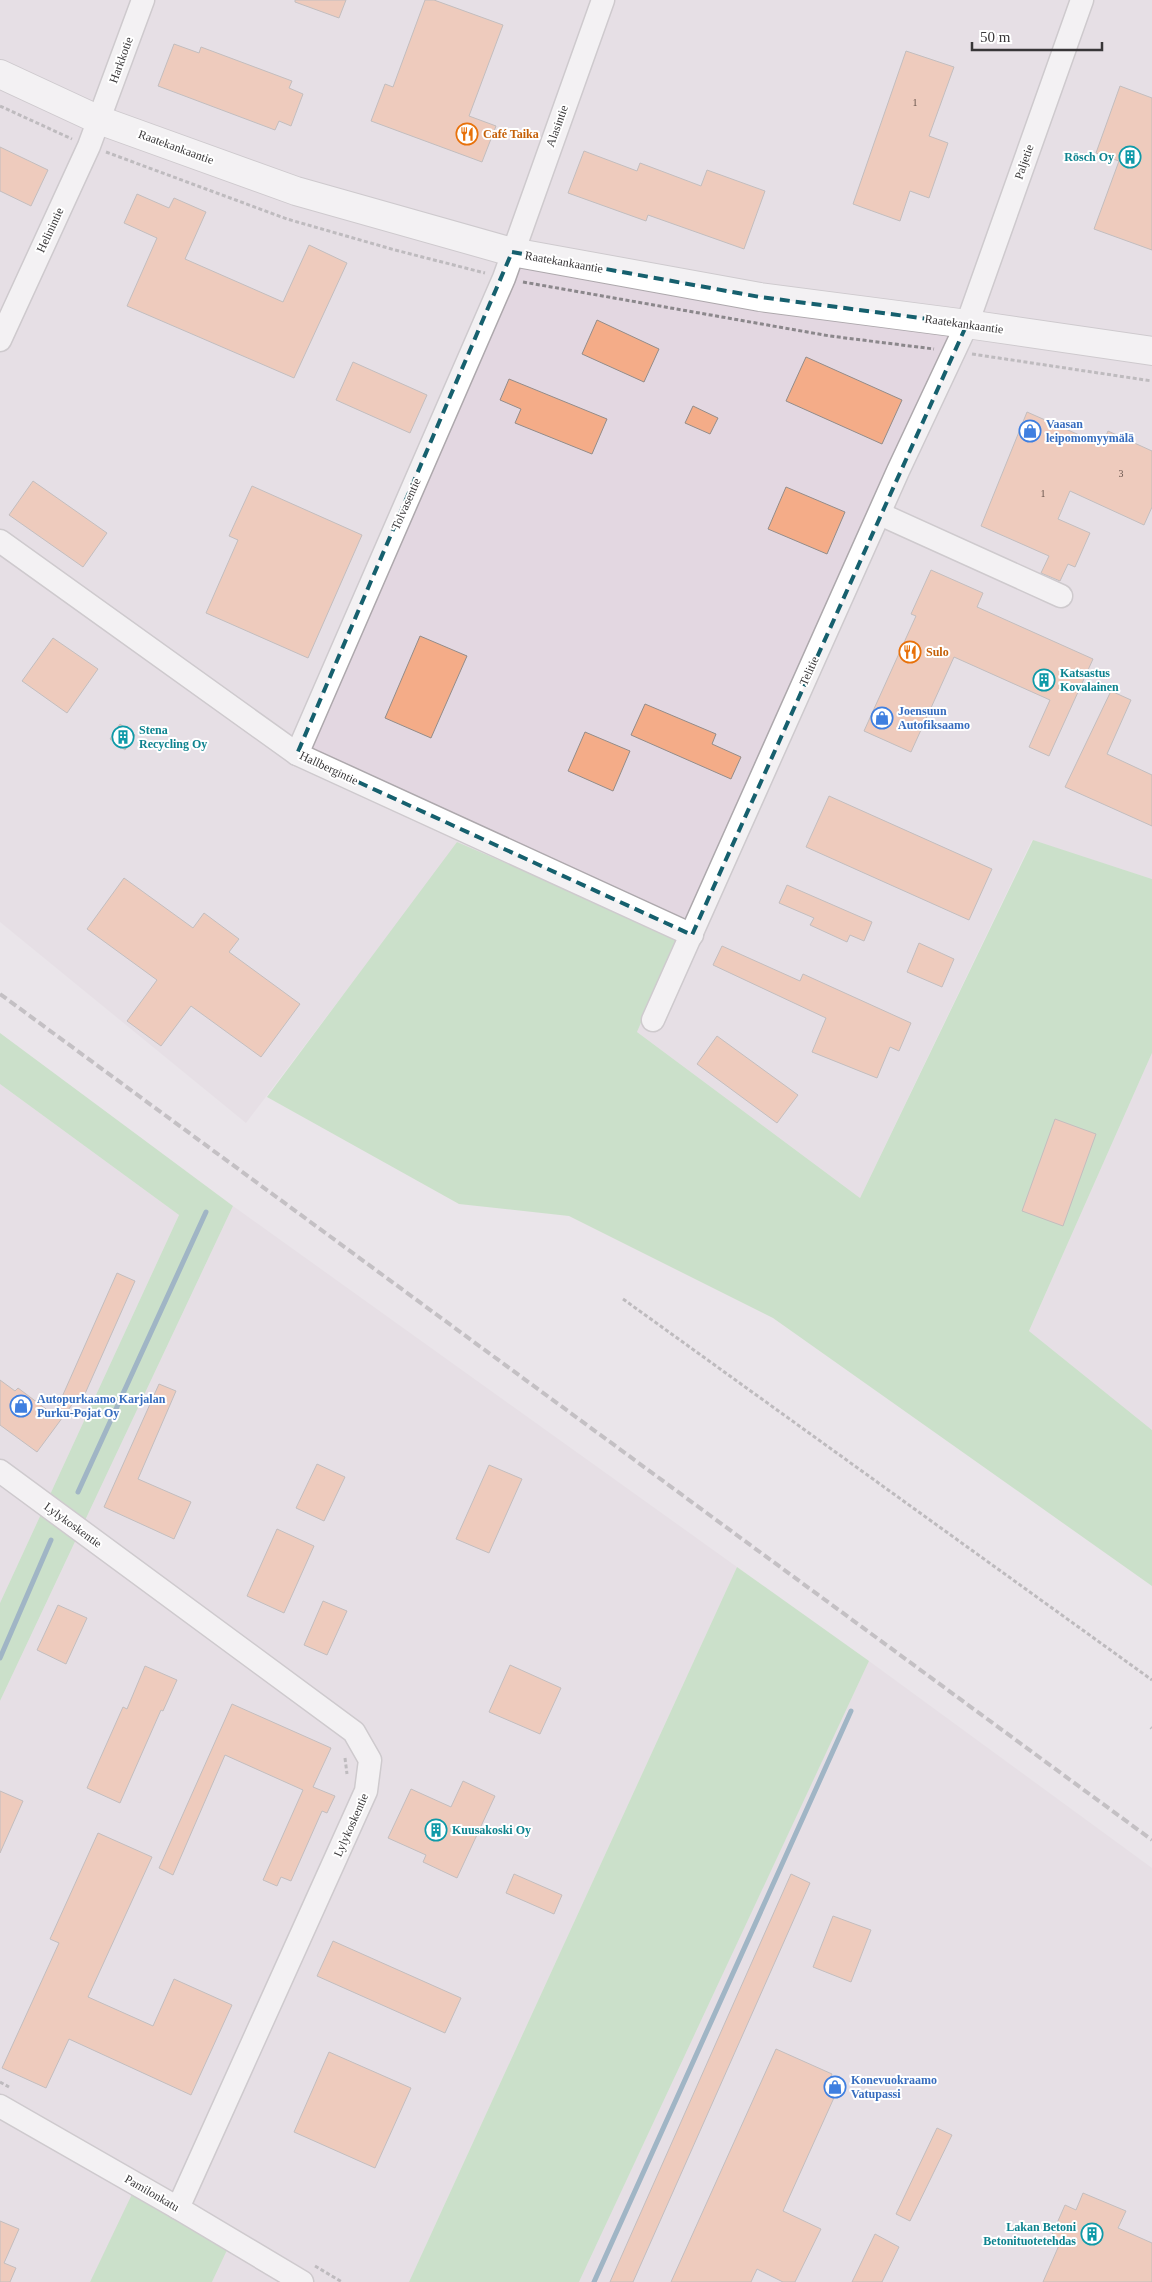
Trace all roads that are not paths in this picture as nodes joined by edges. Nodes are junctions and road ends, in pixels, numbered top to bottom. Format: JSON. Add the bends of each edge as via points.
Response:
{"nodes":[{"id":1,"x":142,"y":0,"type":"edge"},
{"id":2,"x":603,"y":0,"type":"edge"},
{"id":3,"x":1082,"y":0,"type":"edge"},
{"id":4,"x":0,"y":74,"type":"edge"},
{"id":5,"x":99,"y":120,"type":"junction"},
{"id":6,"x":512,"y":252,"type":"junction"},
{"id":7,"x":967,"y":324,"type":"junction"},
{"id":8,"x":0,"y":340,"type":"edge"},
{"id":9,"x":1152,"y":351,"type":"edge"},
{"id":10,"x":880,"y":514,"type":"junction"},
{"id":11,"x":0,"y":541,"type":"edge"},
{"id":12,"x":1061,"y":596,"type":"dead end"},
{"id":13,"x":298,"y":754,"type":"junction"},
{"id":14,"x":692,"y":936,"type":"junction"},
{"id":15,"x":653,"y":1020,"type":"dead end"},
{"id":16,"x":0,"y":1471,"type":"edge"},
{"id":17,"x":0,"y":2106,"type":"edge"},
{"id":18,"x":178,"y":2208,"type":"junction"},
{"id":19,"x":302,"y":2282,"type":"edge"}],
"edges":[{"from":1,"to":5,"type":"street","name":"Harkkotie"},
{"from":2,"to":6,"type":"street","name":"Alasintie"},
{"from":3,"to":7,"type":"street","name":"Paljetie"},
{"from":4,"to":5,"type":"main road","name":"Raatekankaantie"},
{"from":5,"to":6,"type":"main road","name":"Raatekankaantie","via":[[296,191]]},
{"from":5,"to":8,"type":"street","name":"Helinintie"},
{"from":6,"to":7,"type":"main road","name":"Raatekankaantie","via":[[760,297]]},
{"from":6,"to":13,"type":"street","name":"Tolvasentie","via":[[504,278]]},
{"from":7,"to":9,"type":"main road","name":"Raatekankaantie"},
{"from":7,"to":10,"type":"street","name":"Telitie"},
{"from":10,"to":12,"type":"street"},
{"from":10,"to":14,"type":"street","name":"Telitie"},
{"from":11,"to":13,"type":"street","name":"Hallbergintie"},
{"from":13,"to":14,"type":"street","name":"Hallbergintie"},
{"from":14,"to":15,"type":"street","name":"Telitie"},
{"from":16,"to":18,"type":"street","name":"Lylykoskentie","via":[[354,1732],[370,1760],[366,1791]]},
{"from":17,"to":18,"type":"street","name":"Pamilonkatu"},
{"from":18,"to":19,"type":"street","name":"Pamilonkatu"}]}
